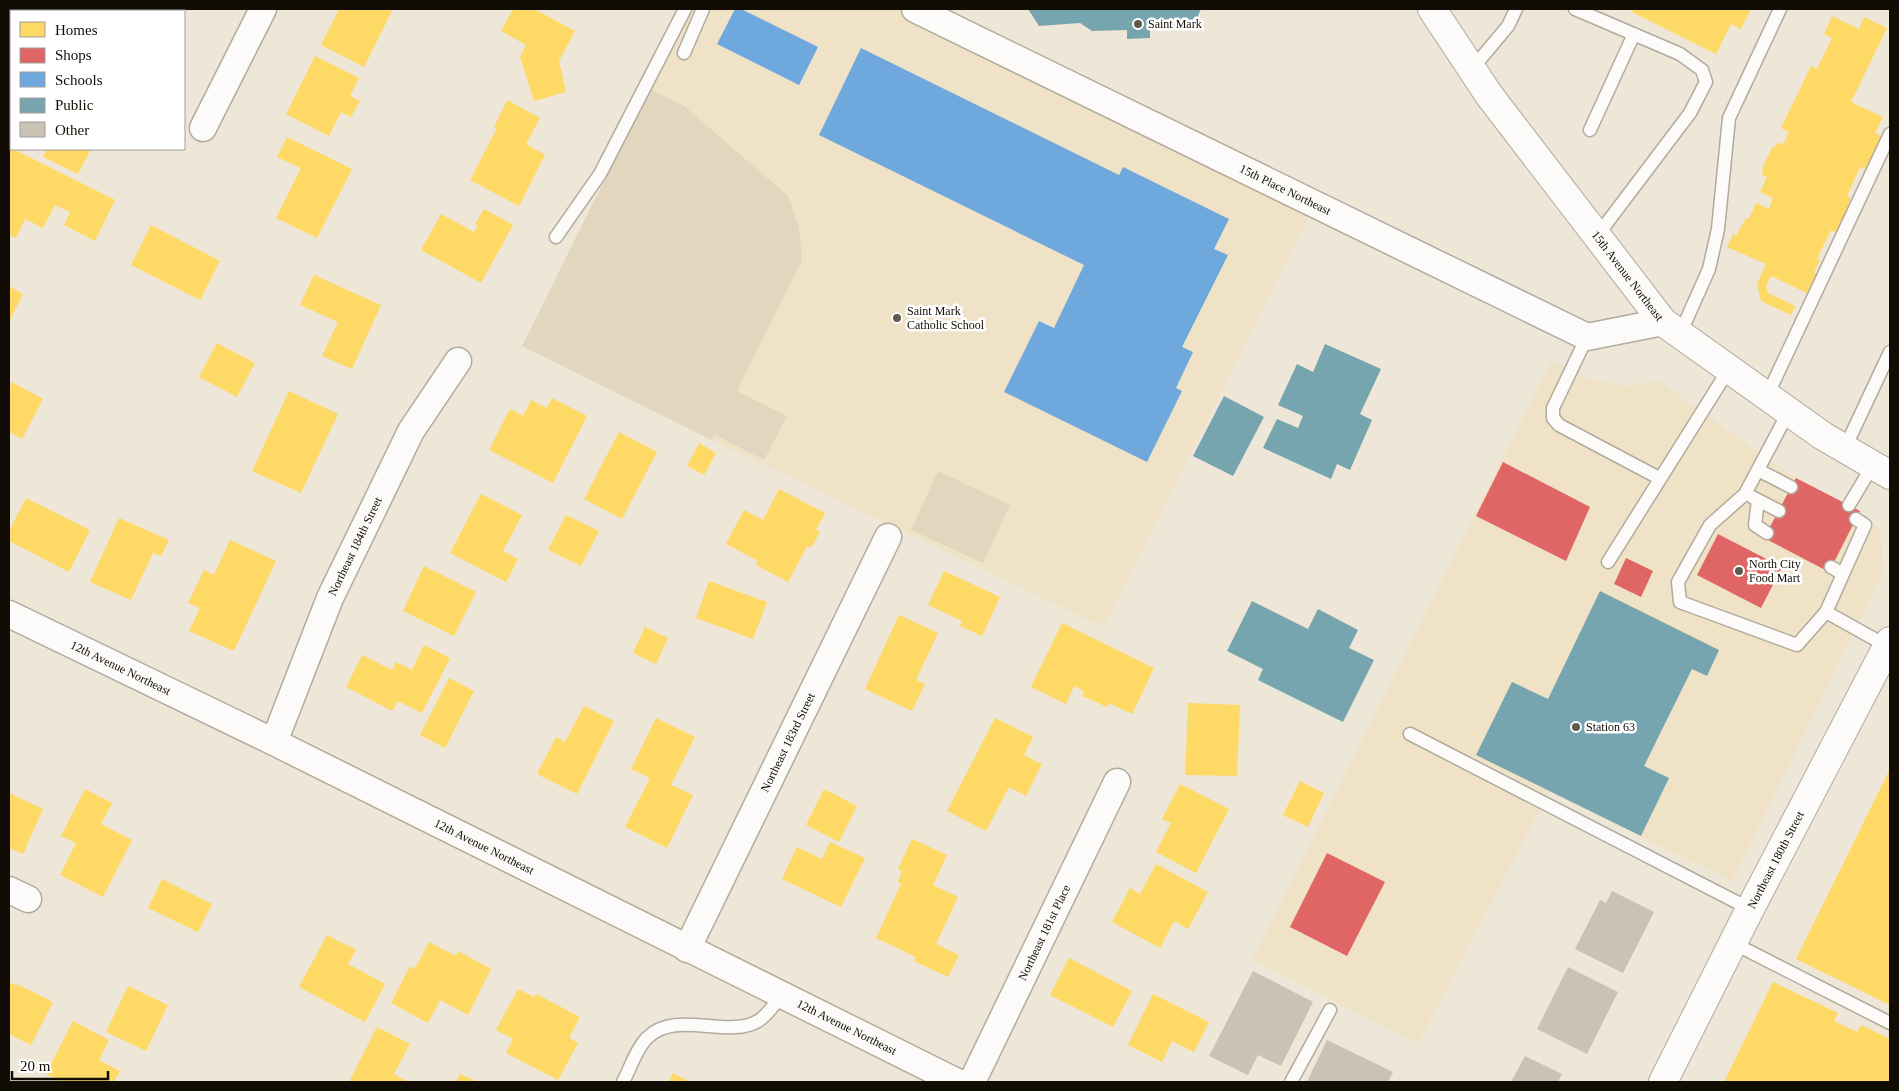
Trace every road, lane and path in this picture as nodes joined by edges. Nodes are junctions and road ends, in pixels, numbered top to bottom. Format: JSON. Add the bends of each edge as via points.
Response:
{"nodes":[{"id":1,"x":263,"y":9,"type":"edge"},
{"id":2,"x":685,"y":9,"type":"edge"},
{"id":3,"x":703,"y":9,"type":"edge"},
{"id":4,"x":915,"y":9,"type":"edge"},
{"id":5,"x":1432,"y":9,"type":"edge"},
{"id":6,"x":1516,"y":9,"type":"edge"},
{"id":7,"x":1575,"y":9,"type":"edge"},
{"id":8,"x":1780,"y":9,"type":"edge"},
{"id":9,"x":1634,"y":34,"type":"junction"},
{"id":10,"x":684,"y":53,"type":"dead end"},
{"id":11,"x":1472,"y":70,"type":"junction"},
{"id":12,"x":203,"y":128,"type":"dead end"},
{"id":13,"x":1590,"y":130,"type":"dead end"},
{"id":14,"x":1890,"y":134,"type":"edge"},
{"id":15,"x":1597,"y":236,"type":"junction"},
{"id":16,"x":556,"y":237,"type":"dead end"},
{"id":17,"x":1672,"y":328,"type":"junction"},
{"id":18,"x":1587,"y":337,"type":"junction"},
{"id":19,"x":1890,"y":352,"type":"edge"},
{"id":20,"x":458,"y":361,"type":"dead end"},
{"id":21,"x":1729,"y":369,"type":"junction"},
{"id":22,"x":1778,"y":403,"type":"junction"},
{"id":23,"x":1845,"y":448,"type":"junction"},
{"id":24,"x":1758,"y":470,"type":"junction"},
{"id":25,"x":1882,"y":470,"type":"edge"},
{"id":26,"x":1659,"y":478,"type":"junction"},
{"id":27,"x":1791,"y":487,"type":"dead end"},
{"id":28,"x":1745,"y":494,"type":"junction"},
{"id":29,"x":1758,"y":500,"type":"junction"},
{"id":30,"x":1848,"y":505,"type":"dead end"},
{"id":31,"x":1779,"y":511,"type":"dead end"},
{"id":32,"x":1856,"y":519,"type":"dead end"},
{"id":33,"x":1767,"y":533,"type":"dead end"},
{"id":34,"x":888,"y":537,"type":"dead end"},
{"id":35,"x":1608,"y":562,"type":"dead end"},
{"id":36,"x":1831,"y":567,"type":"dead end"},
{"id":37,"x":1843,"y":574,"type":"junction"},
{"id":38,"x":1826,"y":612,"type":"junction"},
{"id":39,"x":9,"y":614,"type":"edge"},
{"id":40,"x":1889,"y":643,"type":"edge"},
{"id":41,"x":1410,"y":734,"type":"dead end"},
{"id":42,"x":274,"y":742,"type":"junction"},
{"id":43,"x":1117,"y":782,"type":"dead end"},
{"id":44,"x":1750,"y":909,"type":"junction"},
{"id":45,"x":1733,"y":943,"type":"junction"},
{"id":46,"x":687,"y":949,"type":"junction"},
{"id":47,"x":782,"y":996,"type":"junction"},
{"id":48,"x":1330,"y":1010,"type":"dead end"},
{"id":49,"x":1890,"y":1023,"type":"edge"},
{"id":50,"x":623,"y":1082,"type":"edge"},
{"id":51,"x":957,"y":1082,"type":"edge"},
{"id":52,"x":972,"y":1082,"type":"edge"},
{"id":53,"x":1292,"y":1082,"type":"edge"},
{"id":54,"x":1663,"y":1082,"type":"edge"}],
"edges":[{"from":1,"to":12,"type":"street"},
{"from":2,"to":16,"type":"lane","via":[[600,174]]},
{"from":3,"to":10,"type":"lane"},
{"from":4,"to":18,"type":"street","name":"15th Place Northeast"},
{"from":5,"to":11,"type":"main road","name":"15th Avenue Northeast"},
{"from":6,"to":11,"type":"lane","via":[[1508,26]]},
{"from":7,"to":9,"type":"lane"},
{"from":8,"to":17,"type":"lane","via":[[1728,118],[1718,229],[1709,269]]},
{"from":9,"to":13,"type":"lane"},
{"from":9,"to":15,"type":"lane","via":[[1680,54],[1702,70],[1706,82],[1690,113]]},
{"from":11,"to":15,"type":"main road","name":"15th Avenue Northeast"},
{"from":14,"to":22,"type":"lane"},
{"from":15,"to":17,"type":"main road","name":"15th Avenue Northeast"},
{"from":17,"to":18,"type":"street"},
{"from":17,"to":21,"type":"main road","name":"15th Avenue Northeast"},
{"from":18,"to":26,"type":"lane","via":[[1553,408],[1553,418],[1559,425]]},
{"from":19,"to":23,"type":"lane"},
{"from":20,"to":42,"type":"street","name":"Northeast 184th Street","via":[[411,431],[330,598]]},
{"from":21,"to":22,"type":"main road","name":"15th Avenue Northeast"},
{"from":21,"to":26,"type":"lane"},
{"from":22,"to":23,"type":"main road","name":"15th Avenue Northeast"},
{"from":22,"to":24,"type":"lane"},
{"from":23,"to":25,"type":"main road","name":"15th Avenue Northeast"},
{"from":24,"to":27,"type":"lane"},
{"from":24,"to":28,"type":"lane"},
{"from":25,"to":30,"type":"lane"},
{"from":26,"to":35,"type":"lane"},
{"from":28,"to":29,"type":"lane"},
{"from":28,"to":38,"type":"lane","via":[[1710,525],[1678,582],[1680,602],[1797,646]]},
{"from":29,"to":31,"type":"lane"},
{"from":29,"to":33,"type":"lane","via":[[1755,526]]},
{"from":32,"to":37,"type":"lane","via":[[1865,525],[1848,547]]},
{"from":34,"to":46,"type":"street","name":"Northeast 183rd Street"},
{"from":36,"to":37,"type":"lane"},
{"from":37,"to":38,"type":"lane"},
{"from":38,"to":40,"type":"lane"},
{"from":39,"to":42,"type":"street","name":"12th Avenue Northeast"},
{"from":40,"to":44,"type":"main road","name":"Northeast 180th Street"},
{"from":41,"to":44,"type":"lane"},
{"from":42,"to":46,"type":"street","name":"12th Avenue Northeast"},
{"from":43,"to":52,"type":"street","name":"Northeast 181st Place"},
{"from":44,"to":45,"type":"main road","name":"Northeast 180th Street"},
{"from":45,"to":49,"type":"lane"},
{"from":45,"to":54,"type":"main road","name":"Northeast 180th Street"},
{"from":46,"to":47,"type":"street","name":"12th Avenue Northeast"},
{"from":47,"to":50,"type":"lane","via":[[759,1021],[744,1026],[676,1025],[658,1028],[645,1039]]},
{"from":47,"to":51,"type":"street","name":"12th Avenue Northeast"},
{"from":48,"to":53,"type":"lane"}]}
